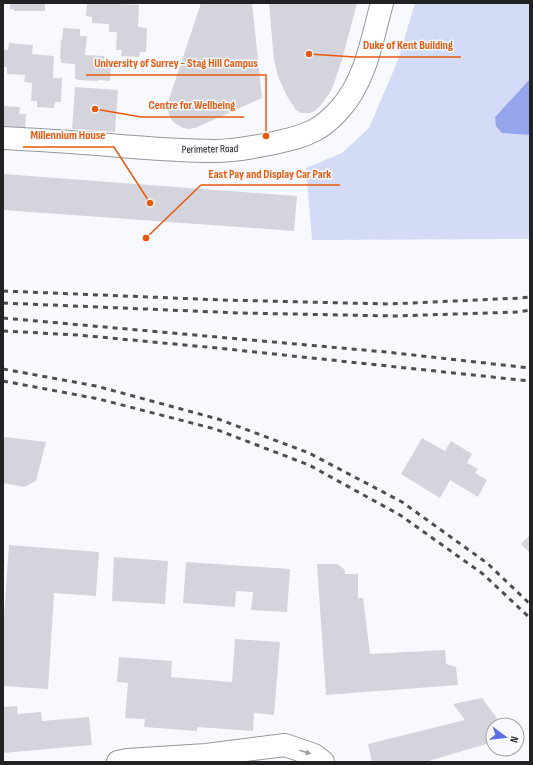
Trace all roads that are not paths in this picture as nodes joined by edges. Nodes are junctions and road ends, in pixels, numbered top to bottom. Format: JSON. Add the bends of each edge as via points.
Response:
{"nodes":[{"id":1,"x":382,"y":3,"type":"edge"},
{"id":2,"x":3,"y":138,"type":"edge"},
{"id":3,"x":118,"y":762,"type":"edge"},
{"id":4,"x":323,"y":762,"type":"edge"}],
"edges":[{"from":1,"to":2,"type":"street","name":"Perimeter Road","via":[[368,57],[356,87],[333,116],[303,136],[250,148],[216,151]]},
{"from":3,"to":4,"type":"street","one_way":true,"via":[[285,745],[314,755]]}]}
